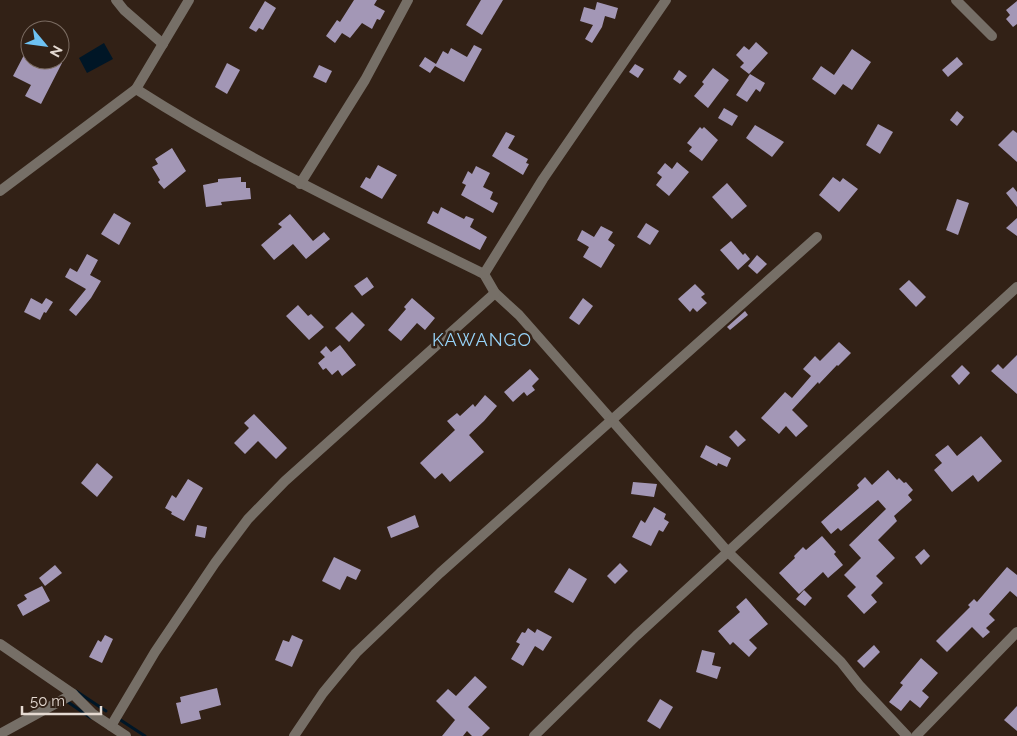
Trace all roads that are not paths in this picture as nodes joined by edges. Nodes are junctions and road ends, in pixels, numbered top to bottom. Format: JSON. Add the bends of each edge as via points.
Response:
{"nodes":[{"id":1,"x":116,"y":0,"type":"edge"},
{"id":2,"x":189,"y":0,"type":"edge"},
{"id":3,"x":408,"y":0,"type":"edge"},
{"id":4,"x":666,"y":0,"type":"edge"},
{"id":5,"x":956,"y":0,"type":"edge"},
{"id":6,"x":992,"y":36,"type":"dead end"},
{"id":7,"x":163,"y":44,"type":"junction"},
{"id":8,"x":136,"y":89,"type":"junction"},
{"id":9,"x":300,"y":184,"type":"junction"},
{"id":10,"x":0,"y":191,"type":"edge"},
{"id":11,"x":817,"y":237,"type":"dead end"},
{"id":12,"x":484,"y":274,"type":"junction"},
{"id":13,"x":1017,"y":287,"type":"edge"},
{"id":14,"x":495,"y":294,"type":"junction"},
{"id":15,"x":612,"y":420,"type":"junction"},
{"id":16,"x":728,"y":552,"type":"junction"},
{"id":17,"x":1017,"y":632,"type":"edge"},
{"id":18,"x":0,"y":644,"type":"edge"},
{"id":19,"x":73,"y":694,"type":"junction"},
{"id":20,"x":111,"y":726,"type":"junction"},
{"id":21,"x":0,"y":734,"type":"edge"},
{"id":22,"x":126,"y":736,"type":"edge"},
{"id":23,"x":294,"y":736,"type":"edge"},
{"id":24,"x":534,"y":736,"type":"edge"},
{"id":25,"x":907,"y":736,"type":"edge"},
{"id":26,"x":916,"y":736,"type":"edge"}],
"edges":[{"from":1,"to":7,"type":"street"},
{"from":2,"to":7,"type":"street"},
{"from":3,"to":9,"type":"street","via":[[365,80]]},
{"from":4,"to":12,"type":"street","via":[[543,179]]},
{"from":5,"to":6,"type":"street"},
{"from":7,"to":8,"type":"street"},
{"from":8,"to":9,"type":"street"},
{"from":8,"to":10,"type":"street"},
{"from":9,"to":12,"type":"street"},
{"from":11,"to":15,"type":"street"},
{"from":12,"to":14,"type":"street"},
{"from":13,"to":16,"type":"street"},
{"from":14,"to":15,"type":"street","via":[[519,315]]},
{"from":14,"to":20,"type":"street","via":[[291,475],[248,519],[160,644]]},
{"from":15,"to":16,"type":"street"},
{"from":15,"to":23,"type":"street","via":[[440,573],[356,653]]},
{"from":16,"to":24,"type":"street"},
{"from":16,"to":25,"type":"street","via":[[841,662]]},
{"from":17,"to":26,"type":"street"},
{"from":18,"to":19,"type":"street"},
{"from":19,"to":20,"type":"street"},
{"from":19,"to":21,"type":"street"},
{"from":20,"to":22,"type":"street"}]}
